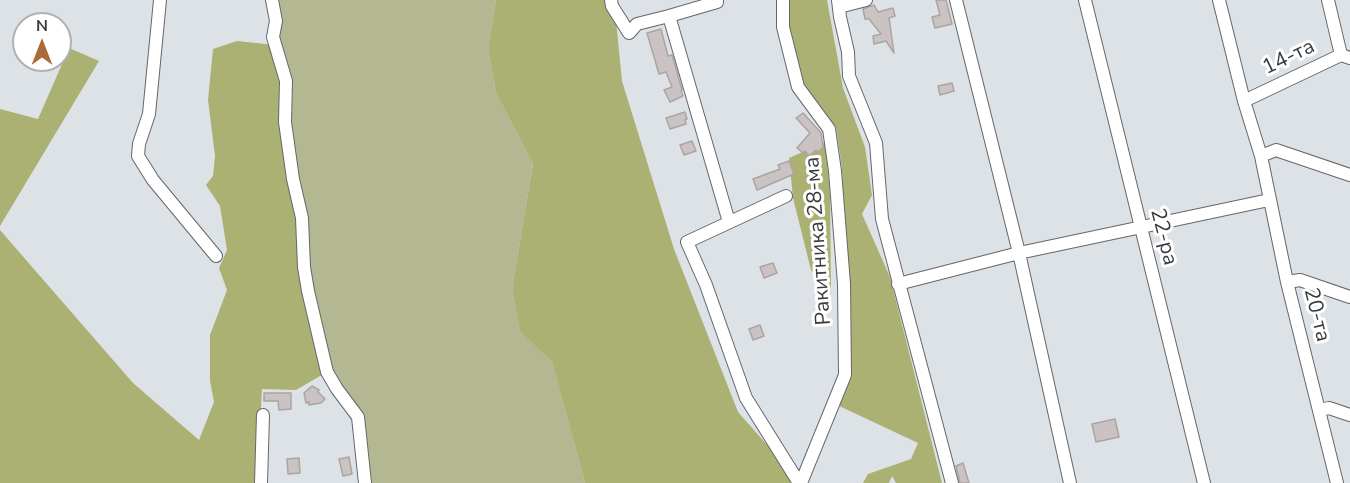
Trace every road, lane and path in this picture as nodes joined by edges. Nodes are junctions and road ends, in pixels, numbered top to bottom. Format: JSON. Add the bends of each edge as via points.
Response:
{"nodes":[{"id":1,"x":160,"y":0,"type":"edge"},
{"id":2,"x":272,"y":0,"type":"edge"},
{"id":3,"x":611,"y":0,"type":"edge"},
{"id":4,"x":717,"y":0,"type":"edge"},
{"id":5,"x":866,"y":0,"type":"edge"},
{"id":6,"x":956,"y":0,"type":"edge"},
{"id":7,"x":1085,"y":0,"type":"edge"},
{"id":8,"x":1219,"y":0,"type":"edge"},
{"id":9,"x":1328,"y":0,"type":"edge"},
{"id":10,"x":783,"y":1,"type":"edge"},
{"id":11,"x":839,"y":3,"type":"edge"},
{"id":12,"x":669,"y":16,"type":"junction"},
{"id":13,"x":1345,"y":56,"type":"edge"},
{"id":14,"x":1244,"y":101,"type":"junction"},
{"id":15,"x":1261,"y":156,"type":"junction"},
{"id":16,"x":1350,"y":175,"type":"edge"},
{"id":17,"x":786,"y":196,"type":"dead end"},
{"id":18,"x":1269,"y":200,"type":"junction"},
{"id":19,"x":729,"y":222,"type":"junction"},
{"id":20,"x":1141,"y":228,"type":"junction"},
{"id":21,"x":1019,"y":253,"type":"junction"},
{"id":22,"x":216,"y":256,"type":"dead end"},
{"id":23,"x":1287,"y":282,"type":"junction"},
{"id":24,"x":898,"y":284,"type":"junction"},
{"id":25,"x":1350,"y":297,"type":"edge"},
{"id":26,"x":1319,"y":410,"type":"junction"},
{"id":27,"x":263,"y":415,"type":"dead end"},
{"id":28,"x":1350,"y":415,"type":"edge"},
{"id":29,"x":1333,"y":482,"type":"edge"},
{"id":30,"x":261,"y":483,"type":"edge"},
{"id":31,"x":365,"y":483,"type":"edge"},
{"id":32,"x":800,"y":483,"type":"edge"},
{"id":33,"x":952,"y":483,"type":"edge"},
{"id":34,"x":1070,"y":483,"type":"edge"},
{"id":35,"x":1204,"y":483,"type":"edge"}],
"edges":[{"from":1,"to":22,"type":"street","via":[[148,114],[138,156]]},
{"from":2,"to":31,"type":"street","via":[[276,21],[273,37],[286,81],[285,122],[302,218],[308,291],[327,372],[358,417]]},
{"from":3,"to":12,"type":"street","via":[[628,33],[637,24]]},
{"from":4,"to":12,"type":"street"},
{"from":5,"to":11,"type":"street"},
{"from":6,"to":21,"type":"street"},
{"from":7,"to":20,"type":"street","name":"22-ра"},
{"from":8,"to":14,"type":"street","name":"20-та"},
{"from":9,"to":13,"type":"street"},
{"from":10,"to":32,"type":"street","name":"Ракитника 28-ма","via":[[783,27],[798,87],[830,129],[844,284],[845,375]]},
{"from":11,"to":24,"type":"street","via":[[849,76],[876,143],[882,219]]},
{"from":12,"to":19,"type":"street"},
{"from":13,"to":14,"type":"street","name":"14-та"},
{"from":14,"to":15,"type":"street","name":"20-та"},
{"from":15,"to":16,"type":"street","via":[[1276,150]]},
{"from":15,"to":18,"type":"street","name":"20-та"},
{"from":17,"to":19,"type":"street"},
{"from":18,"to":20,"type":"street"},
{"from":18,"to":23,"type":"street","name":"20-та"},
{"from":19,"to":32,"type":"street","via":[[687,242],[746,398]]},
{"from":20,"to":21,"type":"street"},
{"from":20,"to":35,"type":"street","name":"22-ра"},
{"from":21,"to":24,"type":"street"},
{"from":21,"to":34,"type":"street"},
{"from":23,"to":25,"type":"street","via":[[1300,280]]},
{"from":23,"to":26,"type":"street","name":"20-та"},
{"from":24,"to":33,"type":"street"},
{"from":26,"to":28,"type":"street","via":[[1329,408]]},
{"from":26,"to":29,"type":"street","name":"20-та"},
{"from":27,"to":30,"type":"street"}]}
